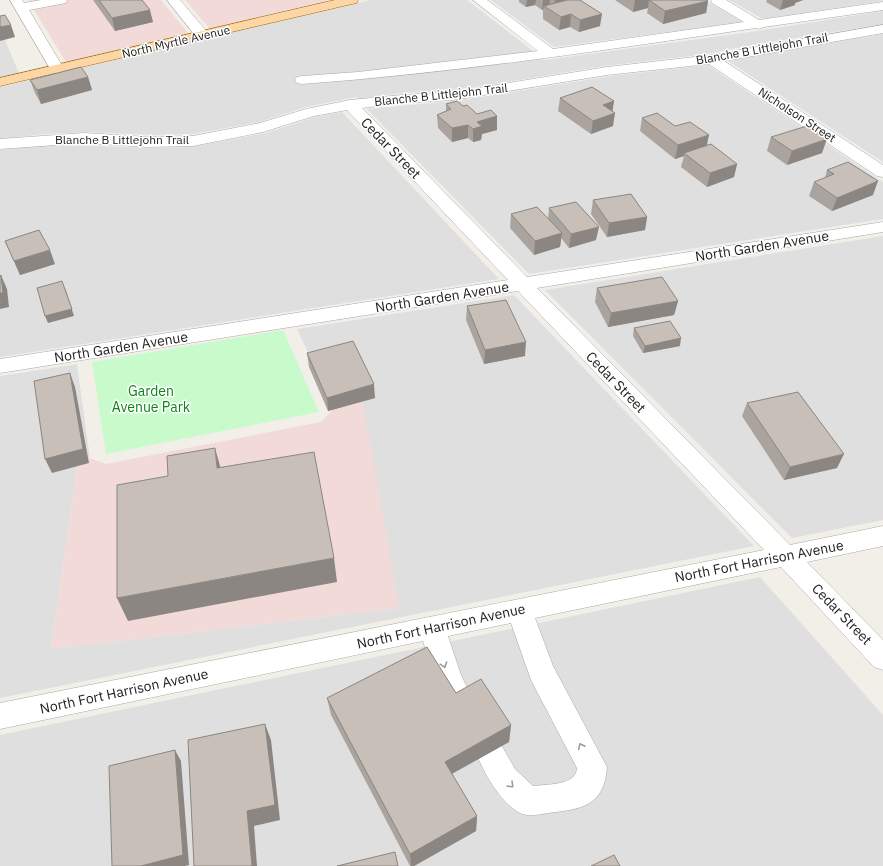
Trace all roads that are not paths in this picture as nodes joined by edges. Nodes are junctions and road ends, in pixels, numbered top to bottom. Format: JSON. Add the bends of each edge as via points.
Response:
{"nodes":[{"id":1,"x":61,"y":0,"type":"edge"},
{"id":2,"x":173,"y":0,"type":"edge"},
{"id":3,"x":479,"y":0,"type":"edge"},
{"id":4,"x":717,"y":0,"type":"edge"},
{"id":5,"x":343,"y":1,"type":"edge"},
{"id":6,"x":18,"y":4,"type":"edge"},
{"id":7,"x":883,"y":6,"type":"edge"},
{"id":8,"x":760,"y":25,"type":"junction"},
{"id":9,"x":883,"y":29,"type":"edge"},
{"id":10,"x":203,"y":36,"type":"junction"},
{"id":11,"x":548,"y":53,"type":"junction"},
{"id":12,"x":712,"y":59,"type":"junction"},
{"id":13,"x":57,"y":69,"type":"junction"},
{"id":14,"x":302,"y":80,"type":"dead end"},
{"id":15,"x":0,"y":82,"type":"edge"},
{"id":16,"x":350,"y":105,"type":"junction"},
{"id":17,"x":0,"y":144,"type":"edge"},
{"id":18,"x":883,"y":172,"type":"edge"},
{"id":19,"x":883,"y":227,"type":"edge"},
{"id":20,"x":521,"y":284,"type":"junction"},
{"id":21,"x":0,"y":366,"type":"edge"},
{"id":22,"x":883,"y":536,"type":"edge"},
{"id":23,"x":786,"y":556,"type":"junction"},
{"id":24,"x":519,"y":610,"type":"junction"},
{"id":25,"x":432,"y":628,"type":"junction"},
{"id":26,"x":883,"y":658,"type":"edge"},
{"id":27,"x":462,"y":706,"type":"edge"},
{"id":28,"x":0,"y":716,"type":"edge"},
{"id":29,"x":490,"y":752,"type":"edge"}],
"edges":[{"from":1,"to":6,"type":"street"},
{"from":2,"to":10,"type":"street"},
{"from":3,"to":11,"type":"street"},
{"from":4,"to":8,"type":"street"},
{"from":5,"to":10,"type":"main road","name":"North Myrtle Avenue"},
{"from":6,"to":13,"type":"street"},
{"from":7,"to":8,"type":"street","name":"Blanche B Littlejohn Trail"},
{"from":8,"to":11,"type":"street","name":"Blanche B Littlejohn Trail"},
{"from":9,"to":12,"type":"street","name":"Blanche B Littlejohn Trail"},
{"from":10,"to":13,"type":"main road","name":"North Myrtle Avenue"},
{"from":11,"to":14,"type":"street","name":"Blanche B Littlejohn Trail","via":[[358,76]]},
{"from":12,"to":16,"type":"street","name":"Blanche B Littlejohn Trail","via":[[607,71],[453,96]]},
{"from":12,"to":18,"type":"street","name":"Nicholson Street"},
{"from":13,"to":15,"type":"main road","name":"North Myrtle Avenue"},
{"from":16,"to":17,"type":"street","name":"Blanche B Littlejohn Trail","via":[[193,141],[148,142],[84,138]]},
{"from":16,"to":20,"type":"street","name":"Cedar Street"},
{"from":19,"to":20,"type":"street","name":"North Garden Avenue"},
{"from":20,"to":21,"type":"street","name":"North Garden Avenue"},
{"from":20,"to":23,"type":"street","name":"Cedar Street"},
{"from":22,"to":23,"type":"street","name":"North Fort Harrison Avenue"},
{"from":23,"to":24,"type":"street","name":"North Fort Harrison Avenue"},
{"from":23,"to":26,"type":"street","name":"Cedar Street"},
{"from":24,"to":25,"type":"street","name":"North Fort Harrison Avenue"},
{"from":29,"to":24,"type":"street","one_way":true,"via":[[505,779],[528,801],[577,794],[591,780],[592,767],[541,671]]},
{"from":25,"to":27,"type":"street","one_way":true,"via":[[448,678]]},
{"from":25,"to":28,"type":"street","name":"North Fort Harrison Avenue"}]}
